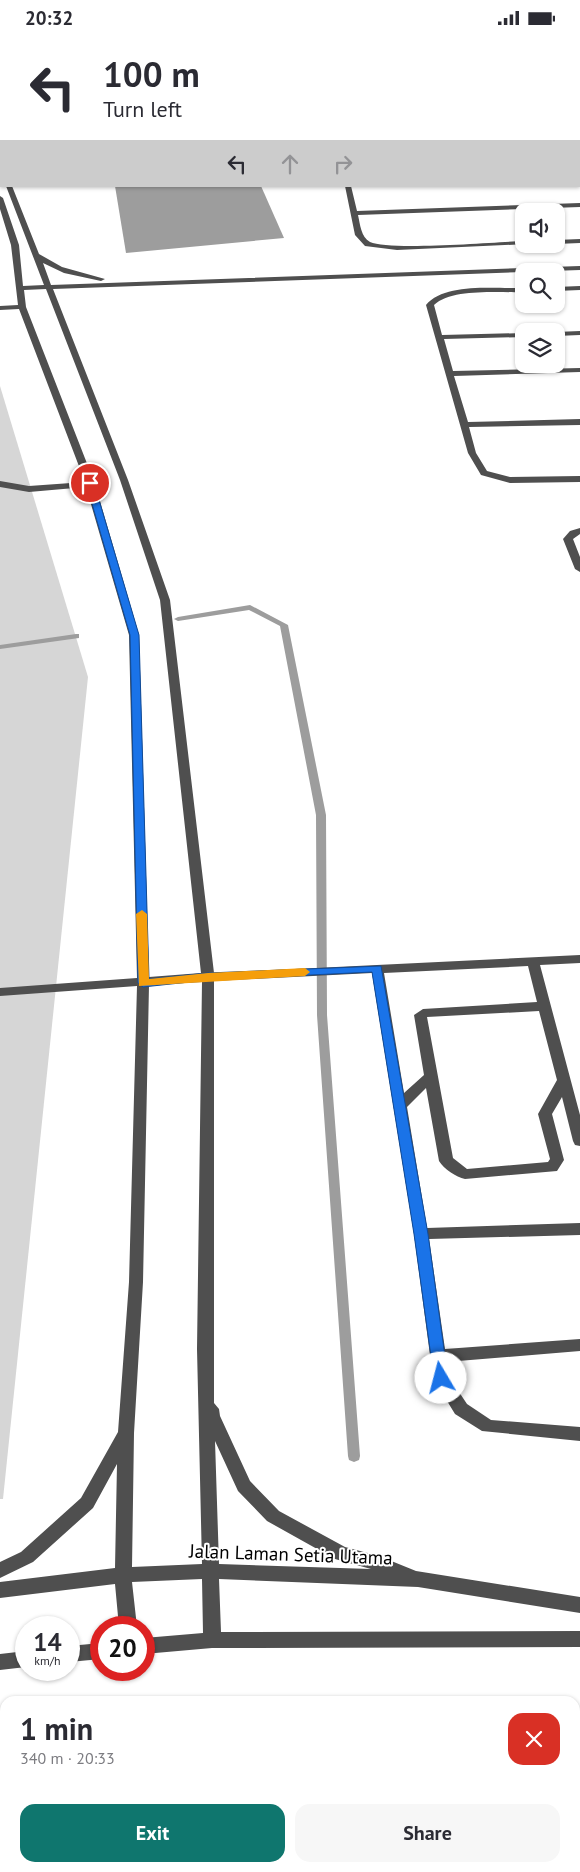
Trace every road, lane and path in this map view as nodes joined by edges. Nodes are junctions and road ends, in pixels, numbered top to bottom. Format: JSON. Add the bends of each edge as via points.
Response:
{"nodes":[{"id":1,"x":10,"y":187,"type":"edge"},
{"id":2,"x":348,"y":187,"type":"edge"},
{"id":3,"x":0,"y":198,"type":"edge"},
{"id":4,"x":580,"y":205,"type":"edge"},
{"id":5,"x":354,"y":213,"type":"junction"},
{"id":6,"x":580,"y":241,"type":"edge"},
{"id":7,"x":565,"y":242,"type":"edge"},
{"id":8,"x":515,"y":243,"type":"edge"},
{"id":9,"x":34,"y":254,"type":"junction"},
{"id":10,"x":580,"y":268,"type":"edge"},
{"id":11,"x":152,"y":283,"type":"junction"},
{"id":12,"x":50,"y":287,"type":"junction"},
{"id":13,"x":20,"y":288,"type":"junction"},
{"id":14,"x":580,"y":288,"type":"edge"},
{"id":15,"x":565,"y":289,"type":"edge"},
{"id":16,"x":515,"y":290,"type":"edge"},
{"id":17,"x":22,"y":307,"type":"junction"},
{"id":18,"x":0,"y":308,"type":"edge"},
{"id":19,"x":580,"y":333,"type":"edge"},
{"id":20,"x":565,"y":334,"type":"edge"},
{"id":21,"x":515,"y":335,"type":"edge"},
{"id":22,"x":439,"y":337,"type":"junction"},
{"id":23,"x":580,"y":370,"type":"edge"},
{"id":24,"x":451,"y":374,"type":"junction"},
{"id":25,"x":580,"y":422,"type":"edge"},
{"id":26,"x":464,"y":425,"type":"junction"},
{"id":27,"x":580,"y":479,"type":"edge"},
{"id":28,"x":90,"y":483,"type":"junction"},
{"id":29,"x":0,"y":484,"type":"edge"},
{"id":30,"x":580,"y":531,"type":"edge"},
{"id":31,"x":580,"y":569,"type":"edge"},
{"id":32,"x":580,"y":959,"type":"edge"},
{"id":33,"x":533,"y":962,"type":"junction"},
{"id":34,"x":377,"y":968,"type":"junction"},
{"id":35,"x":208,"y":977,"type":"junction"},
{"id":36,"x":143,"y":983,"type":"junction"},
{"id":37,"x":0,"y":992,"type":"edge"},
{"id":38,"x":544,"y":1006,"type":"junction"},
{"id":39,"x":431,"y":1076,"type":"junction"},
{"id":40,"x":564,"y":1080,"type":"junction"},
{"id":41,"x":399,"y":1105,"type":"junction"},
{"id":42,"x":580,"y":1141,"type":"edge"},
{"id":43,"x":580,"y":1229,"type":"edge"},
{"id":44,"x":421,"y":1234,"type":"junction"},
{"id":45,"x":580,"y":1345,"type":"edge"},
{"id":46,"x":205,"y":1349,"type":"junction"},
{"id":47,"x":438,"y":1356,"type":"junction"},
{"id":48,"x":126,"y":1433,"type":"junction"},
{"id":49,"x":580,"y":1434,"type":"edge"},
{"id":50,"x":0,"y":1570,"type":"edge"},
{"id":51,"x":209,"y":1571,"type":"junction"},
{"id":52,"x":123,"y":1575,"type":"junction"},
{"id":53,"x":418,"y":1579,"type":"junction"},
{"id":54,"x":0,"y":1590,"type":"edge"},
{"id":55,"x":580,"y":1605,"type":"edge"},
{"id":56,"x":127,"y":1616,"type":"edge"},
{"id":57,"x":580,"y":1639,"type":"edge"},
{"id":58,"x":212,"y":1640,"type":"junction"},
{"id":59,"x":155,"y":1645,"type":"edge"},
{"id":60,"x":15,"y":1660,"type":"edge"},
{"id":61,"x":0,"y":1662,"type":"edge"}],
"edges":[{"from":1,"to":9,"type":"street"},
{"from":2,"to":5,"type":"street"},
{"from":3,"to":13,"type":"street","via":[[15,245]]},
{"from":4,"to":5,"type":"street"},
{"from":5,"to":8,"type":"street","via":[[359,235],[368,244],[397,248]]},
{"from":6,"to":7,"type":"street"},
{"from":9,"to":11,"type":"street","via":[[73,275]]},
{"from":9,"to":12,"type":"street"},
{"from":10,"to":11,"type":"street"},
{"from":11,"to":12,"type":"street"},
{"from":12,"to":13,"type":"street"},
{"from":12,"to":35,"type":"street","via":[[124,480],[165,600]]},
{"from":13,"to":17,"type":"street"},
{"from":14,"to":15,"type":"street"},
{"from":16,"to":22,"type":"street","via":[[455,292],[438,297],[430,305]]},
{"from":17,"to":18,"type":"street"},
{"from":17,"to":28,"type":"street"},
{"from":19,"to":20,"type":"street"},
{"from":21,"to":22,"type":"street"},
{"from":22,"to":24,"type":"street"},
{"from":23,"to":24,"type":"street"},
{"from":24,"to":26,"type":"street"},
{"from":25,"to":26,"type":"street"},
{"from":26,"to":27,"type":"street","via":[[472,453],[484,473],[510,480]]},
{"from":28,"to":29,"type":"street","via":[[29,489]]},
{"from":28,"to":36,"type":"street","via":[[134,635]]},
{"from":30,"to":31,"type":"street","via":[[568,539]]},
{"from":32,"to":33,"type":"street"},
{"from":33,"to":34,"type":"street"},
{"from":33,"to":38,"type":"street"},
{"from":34,"to":35,"type":"street"},
{"from":34,"to":41,"type":"street"},
{"from":35,"to":36,"type":"street"},
{"from":35,"to":46,"type":"street"},
{"from":36,"to":37,"type":"street"},
{"from":36,"to":48,"type":"street","via":[[136,1282]]},
{"from":38,"to":39,"type":"street","via":[[423,1013],[420,1015]]},
{"from":38,"to":40,"type":"street"},
{"from":39,"to":40,"type":"street","via":[[446,1161],[465,1173],[552,1167],[557,1160],[544,1114]]},
{"from":39,"to":41,"type":"street"},
{"from":40,"to":42,"type":"street"},
{"from":41,"to":44,"type":"street"},
{"from":43,"to":44,"type":"street"},
{"from":44,"to":47,"type":"street"},
{"from":45,"to":47,"type":"street"},
{"from":46,"to":51,"type":"street"},
{"from":46,"to":53,"type":"street","via":[[212,1416],[244,1486],[273,1516],[341,1554],[379,1563]]},
{"from":47,"to":49,"type":"street","via":[[441,1378],[461,1409],[488,1426]]},
{"from":48,"to":50,"type":"street","via":[[87,1503],[27,1557]]},
{"from":48,"to":52,"type":"street"},
{"from":51,"to":52,"type":"street","name":"Jalan Laman Setia Utama"},
{"from":51,"to":53,"type":"street","name":"Jalan Laman Setia Utama"},
{"from":51,"to":58,"type":"street"},
{"from":52,"to":54,"type":"street","name":"Jalan Laman Setia Utama"},
{"from":52,"to":56,"type":"street"},
{"from":53,"to":55,"type":"street","name":"Jalan Laman Setia Utama"},
{"from":57,"to":58,"type":"street"},
{"from":58,"to":59,"type":"street"},
{"from":60,"to":61,"type":"street"}]}
